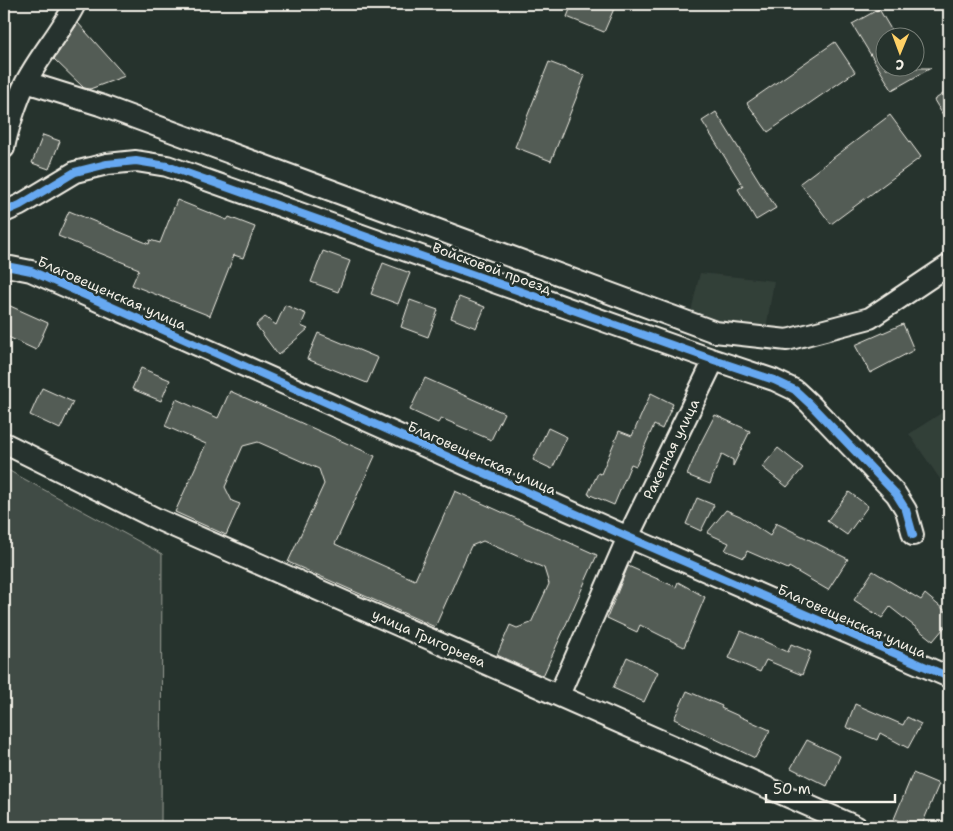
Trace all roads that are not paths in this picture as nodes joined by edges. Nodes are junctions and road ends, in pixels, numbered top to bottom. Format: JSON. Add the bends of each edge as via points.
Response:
{"nodes":[{"id":1,"x":75,"y":4,"type":"edge"},
{"id":2,"x":26,"y":82,"type":"junction"},
{"id":3,"x":4,"y":148,"type":"edge"},
{"id":4,"x":4,"y":212,"type":"edge"},
{"id":5,"x":949,"y":265,"type":"edge"},
{"id":6,"x":4,"y":270,"type":"edge"},
{"id":7,"x":714,"y":360,"type":"junction"},
{"id":8,"x":4,"y":443,"type":"edge"},
{"id":9,"x":913,"y":535,"type":"dead end"},
{"id":10,"x":628,"y":537,"type":"junction"},
{"id":11,"x":949,"y":677,"type":"edge"},
{"id":12,"x":559,"y":695,"type":"junction"},
{"id":13,"x":857,"y":827,"type":"edge"}],
"edges":[{"from":1,"to":2,"type":"street"},
{"from":2,"to":3,"type":"street"},
{"from":2,"to":5,"type":"street","via":[[100,105],[716,332],[787,340],[870,318]]},
{"from":4,"to":7,"type":"street","name":"Войсковой проезд","via":[[75,172],[136,161],[167,166]]},
{"from":6,"to":10,"type":"street","name":"Благовещенская улица","via":[[11,267],[31,271]]},
{"from":7,"to":9,"type":"street","name":"Войсковой проезд","via":[[795,390],[896,494],[906,510]]},
{"from":7,"to":10,"type":"street","name":"Ракетная улица"},
{"from":8,"to":12,"type":"street","name":"улица Григорьева","via":[[157,519]]},
{"from":10,"to":11,"type":"street","name":"Благовещенская улица"},
{"from":10,"to":12,"type":"street","name":"Ракетная улица"},
{"from":12,"to":13,"type":"street","name":"улица Григорьева"}]}
